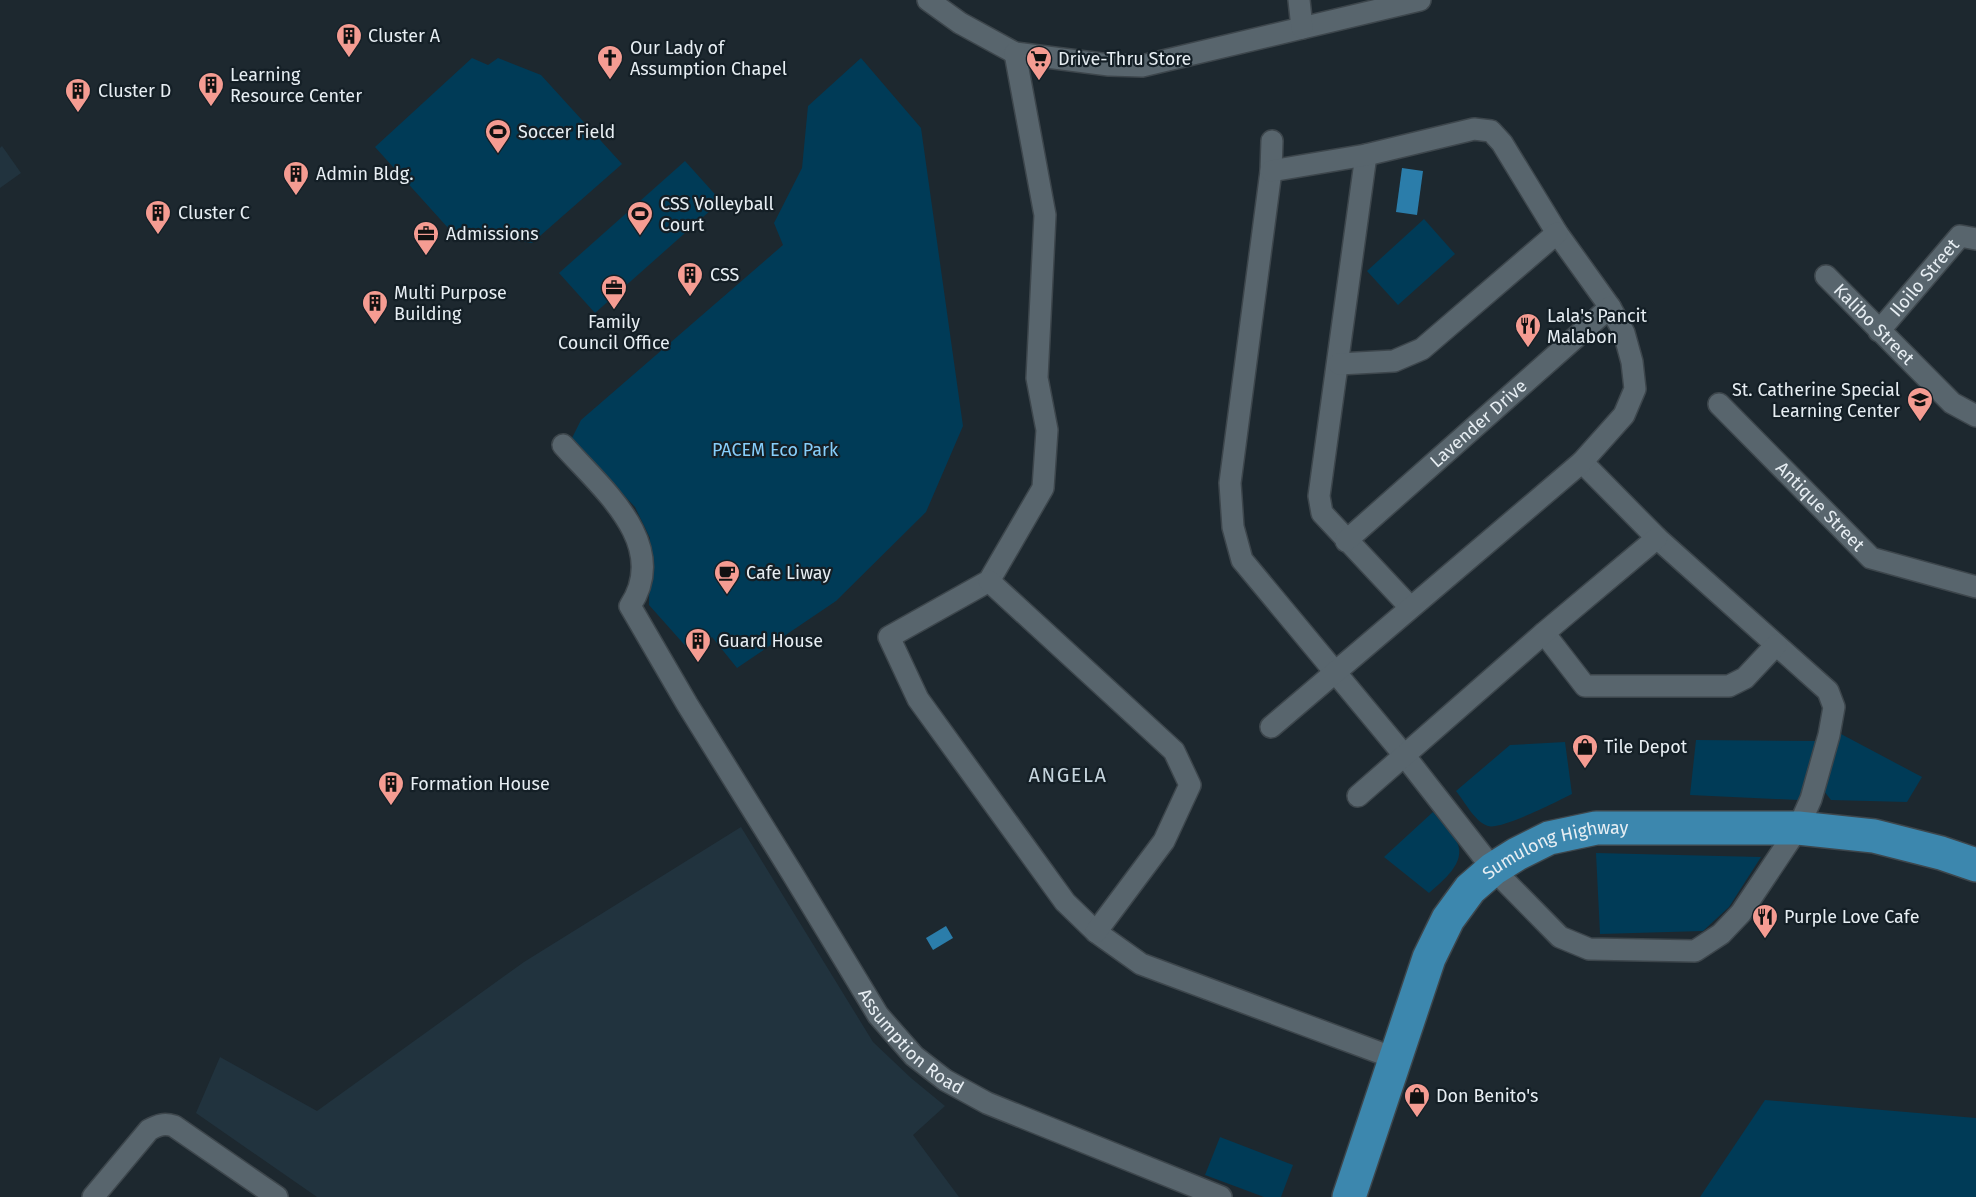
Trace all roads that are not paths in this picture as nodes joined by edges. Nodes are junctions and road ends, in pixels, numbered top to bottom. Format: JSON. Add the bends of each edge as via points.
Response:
{"nodes":[{"id":1,"x":928,"y":0,"type":"edge"},
{"id":2,"x":1299,"y":0,"type":"edge"},
{"id":3,"x":1420,"y":0,"type":"edge"},
{"id":4,"x":1302,"y":28,"type":"junction"},
{"id":5,"x":1015,"y":53,"type":"junction"},
{"id":6,"x":1272,"y":141,"type":"dead end"},
{"id":7,"x":1365,"y":155,"type":"junction"},
{"id":8,"x":1271,"y":171,"type":"junction"},
{"id":9,"x":1557,"y":233,"type":"junction"},
{"id":10,"x":1976,"y":239,"type":"edge"},
{"id":11,"x":1826,"y":276,"type":"dead end"},
{"id":12,"x":1610,"y":307,"type":"junction"},
{"id":13,"x":1880,"y":330,"type":"junction"},
{"id":14,"x":1339,"y":364,"type":"junction"},
{"id":15,"x":1719,"y":404,"type":"dead end"},
{"id":16,"x":1976,"y":416,"type":"edge"},
{"id":17,"x":563,"y":445,"type":"dead end"},
{"id":18,"x":1582,"y":462,"type":"junction"},
{"id":19,"x":1657,"y":538,"type":"junction"},
{"id":20,"x":1346,"y":541,"type":"junction"},
{"id":21,"x":989,"y":581,"type":"junction"},
{"id":22,"x":1976,"y":587,"type":"edge"},
{"id":23,"x":1410,"y":607,"type":"junction"},
{"id":24,"x":1544,"y":633,"type":"junction"},
{"id":25,"x":1776,"y":645,"type":"junction"},
{"id":26,"x":1335,"y":672,"type":"junction"},
{"id":27,"x":1271,"y":727,"type":"dead end"},
{"id":28,"x":1404,"y":755,"type":"junction"},
{"id":29,"x":1358,"y":796,"type":"dead end"},
{"id":30,"x":1798,"y":828,"type":"junction"},
{"id":31,"x":1976,"y":865,"type":"edge"},
{"id":32,"x":1493,"y":869,"type":"junction"},
{"id":33,"x":1096,"y":932,"type":"junction"},
{"id":34,"x":1394,"y":1058,"type":"junction"},
{"id":35,"x":93,"y":1197,"type":"edge"},
{"id":36,"x":277,"y":1197,"type":"edge"},
{"id":37,"x":1221,"y":1197,"type":"edge"},
{"id":38,"x":1349,"y":1197,"type":"edge"}],
"edges":[{"from":1,"to":5,"type":"street"},
{"from":2,"to":4,"type":"street"},
{"from":3,"to":4,"type":"street"},
{"from":4,"to":5,"type":"street","via":[[1142,66]]},
{"from":5,"to":21,"type":"street","via":[[1045,215],[1037,378],[1047,430],[1043,488]]},
{"from":6,"to":8,"type":"street"},
{"from":7,"to":8,"type":"street"},
{"from":7,"to":9,"type":"street","via":[[1474,129],[1491,131]]},
{"from":7,"to":14,"type":"street"},
{"from":8,"to":26,"type":"street","via":[[1230,483],[1233,527],[1242,560]]},
{"from":9,"to":12,"type":"street"},
{"from":9,"to":14,"type":"street","via":[[1422,349],[1394,361]]},
{"from":10,"to":13,"type":"street","name":"Iloilo Street","via":[[1960,236]]},
{"from":11,"to":13,"type":"street","name":"Kalibo Street"},
{"from":12,"to":18,"type":"street","via":[[1624,333],[1635,389],[1624,415]]},
{"from":12,"to":20,"type":"street","name":"Lavender Drive"},
{"from":13,"to":16,"type":"street","name":"Kalibo Street","via":[[1952,403]]},
{"from":14,"to":20,"type":"street","via":[[1319,496],[1322,513]]},
{"from":15,"to":22,"type":"street","name":"Antique Street","via":[[1871,558]]},
{"from":17,"to":37,"type":"street","name":"Assumption Road","via":[[632,525],[642,553],[643,582],[630,606],[878,1015],[914,1056],[945,1080],[987,1103]]},
{"from":18,"to":19,"type":"street"},
{"from":18,"to":23,"type":"street"},
{"from":19,"to":24,"type":"street"},
{"from":19,"to":25,"type":"street"},
{"from":20,"to":23,"type":"street"},
{"from":21,"to":33,"type":"street","via":[[1174,751],[1190,785],[1164,841]]},
{"from":21,"to":33,"type":"street","via":[[890,637],[918,699],[1065,902]]},
{"from":23,"to":26,"type":"street"},
{"from":24,"to":25,"type":"street","via":[[1585,686],[1729,686],[1745,678]]},
{"from":24,"to":28,"type":"street"},
{"from":25,"to":30,"type":"street","via":[[1828,691],[1834,707],[1811,799]]},
{"from":26,"to":27,"type":"street"},
{"from":26,"to":28,"type":"street"},
{"from":28,"to":29,"type":"street"},
{"from":28,"to":32,"type":"street"},
{"from":30,"to":31,"type":"main road","name":"Sumulong Highway","via":[[1874,836]]},
{"from":30,"to":32,"type":"main road","name":"Sumulong Highway","via":[[1596,828],[1549,838]]},
{"from":30,"to":32,"type":"street","via":[[1741,913],[1721,934],[1695,951],[1589,949],[1560,937]]},
{"from":32,"to":34,"type":"main road","name":"Sumulong Highway","via":[[1470,890],[1448,919],[1429,958]]},
{"from":33,"to":34,"type":"street","via":[[1142,964]]},
{"from":34,"to":38,"type":"main road","name":"Sumulong Highway"},
{"from":35,"to":36,"type":"street","via":[[149,1130],[166,1124]]}]}
